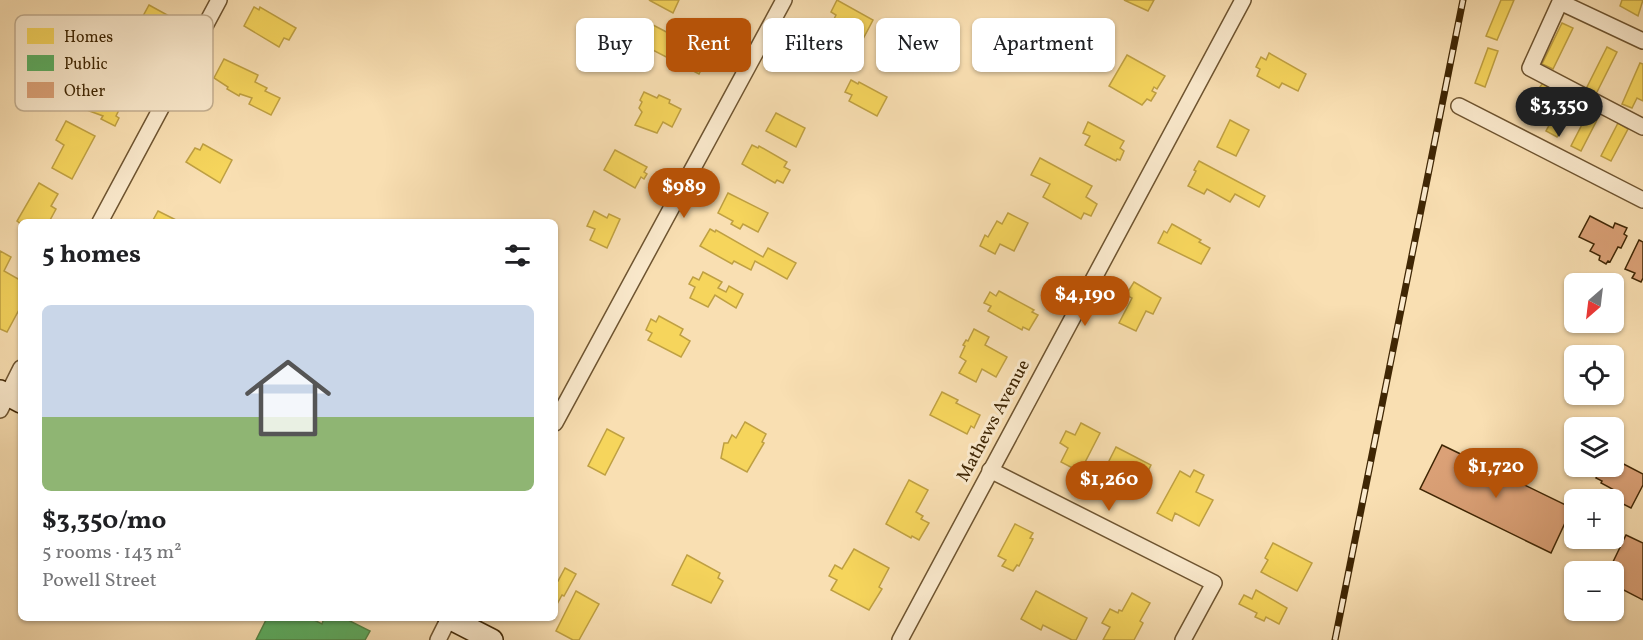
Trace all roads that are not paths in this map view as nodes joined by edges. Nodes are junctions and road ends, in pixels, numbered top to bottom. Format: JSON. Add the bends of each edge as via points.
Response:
{"nodes":[{"id":1,"x":219,"y":0,"type":"edge"},
{"id":2,"x":784,"y":0,"type":"edge"},
{"id":3,"x":1243,"y":0,"type":"edge"},
{"id":4,"x":211,"y":15,"type":"edge"},
{"id":5,"x":1643,"y":41,"type":"edge"},
{"id":6,"x":1460,"y":106,"type":"dead end"},
{"id":7,"x":160,"y":111,"type":"edge"},
{"id":8,"x":1643,"y":127,"type":"edge"},
{"id":9,"x":1643,"y":200,"type":"edge"},
{"id":10,"x":102,"y":219,"type":"edge"},
{"id":11,"x":18,"y":375,"type":"edge"},
{"id":12,"x":7,"y":399,"type":"edge"},
{"id":13,"x":558,"y":417,"type":"edge"},
{"id":14,"x":990,"y":470,"type":"junction"},
{"id":15,"x":448,"y":621,"type":"edge"},
{"id":16,"x":455,"y":621,"type":"edge"},
{"id":17,"x":438,"y":640,"type":"edge"},
{"id":18,"x":492,"y":640,"type":"edge"},
{"id":19,"x":900,"y":640,"type":"edge"},
{"id":20,"x":1183,"y":640,"type":"edge"}],
"edges":[{"from":1,"to":4,"type":"street"},
{"from":2,"to":13,"type":"street"},
{"from":3,"to":14,"type":"street","name":"Mathews Avenue"},
{"from":5,"to":8,"type":"street","via":[[1560,2],[1530,68]]},
{"from":6,"to":9,"type":"street"},
{"from":7,"to":10,"type":"street"},
{"from":11,"to":12,"type":"street"},
{"from":14,"to":19,"type":"street","name":"Mathews Avenue"},
{"from":14,"to":20,"type":"street","via":[[1214,583]]},
{"from":15,"to":17,"type":"street"},
{"from":16,"to":18,"type":"main road"}]}
